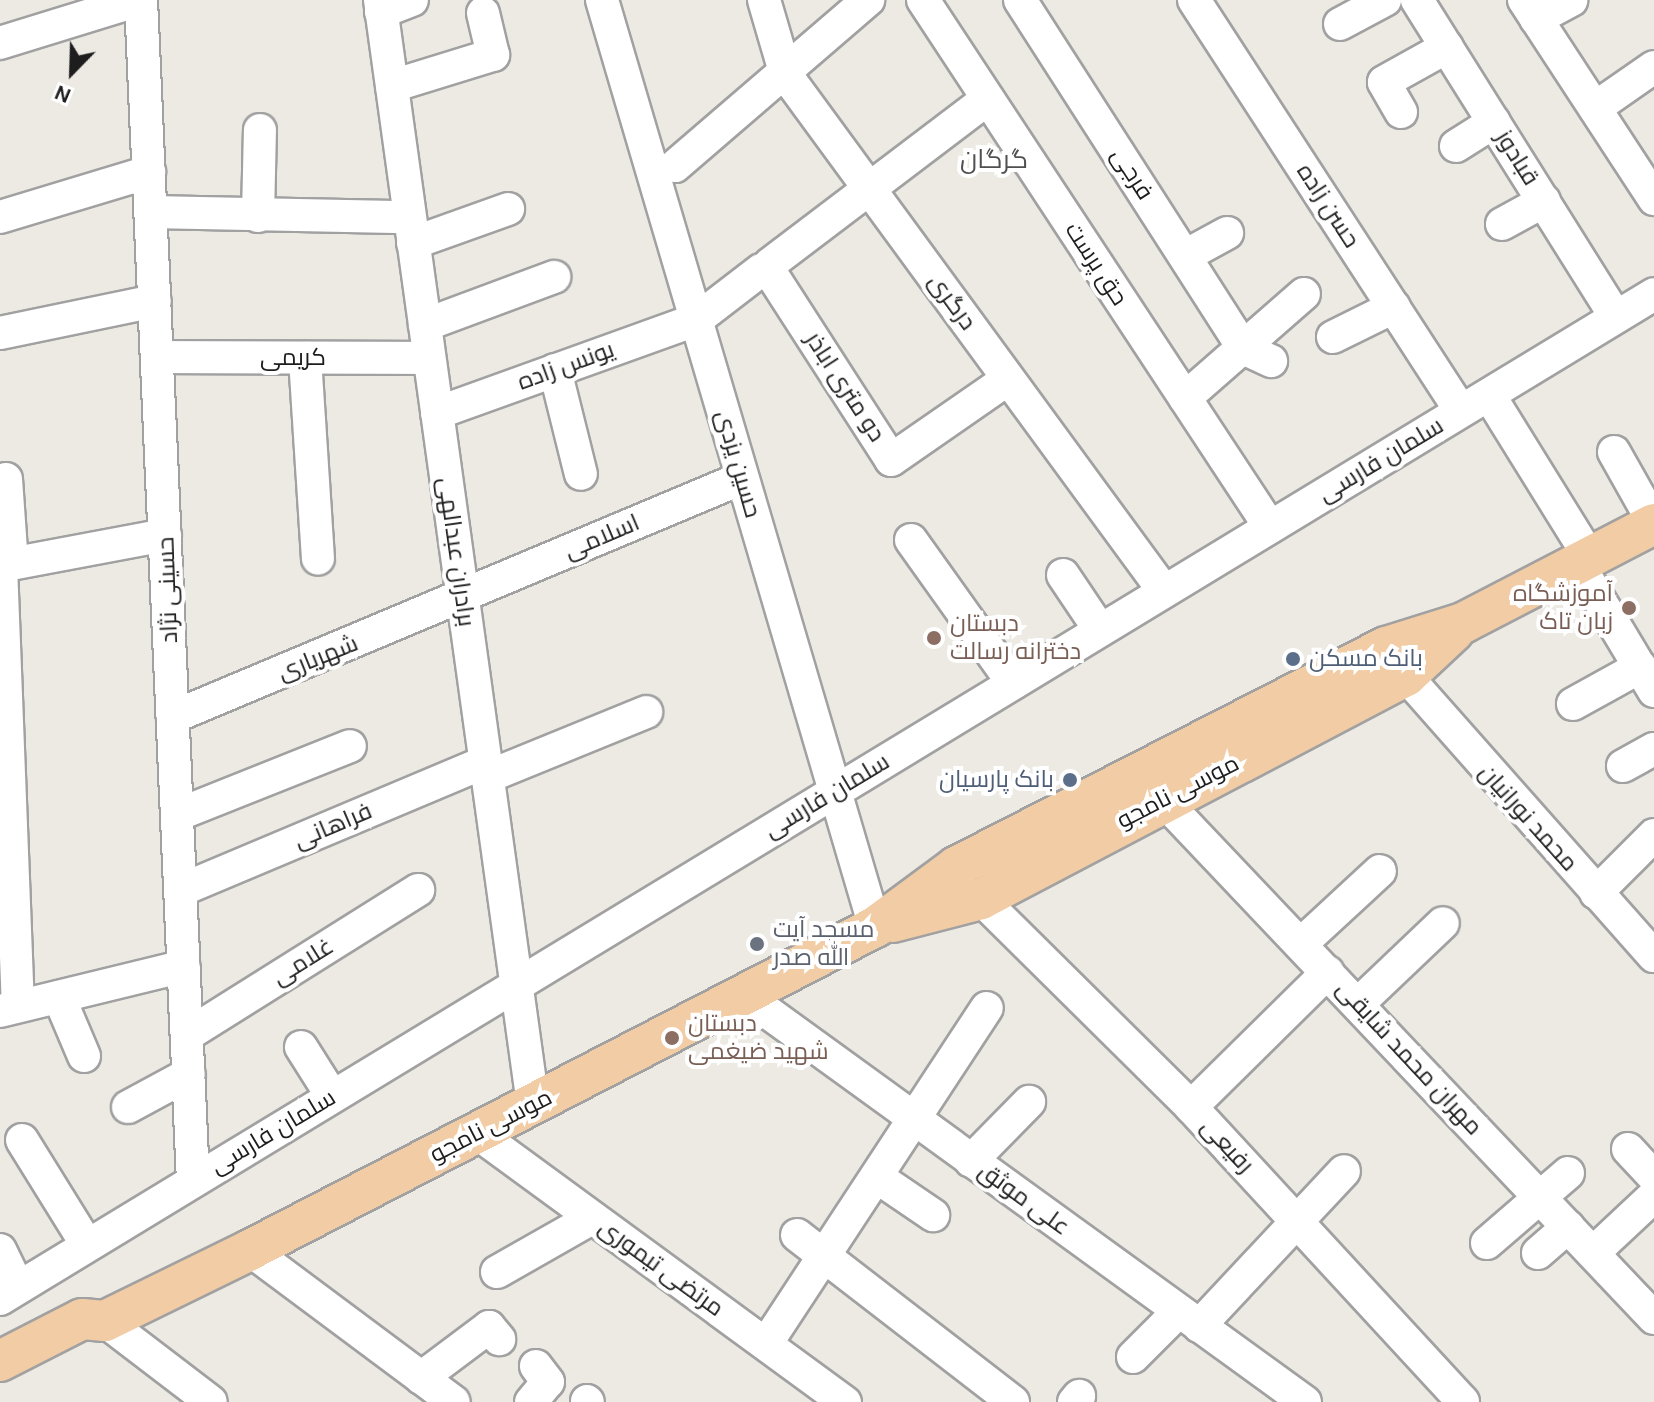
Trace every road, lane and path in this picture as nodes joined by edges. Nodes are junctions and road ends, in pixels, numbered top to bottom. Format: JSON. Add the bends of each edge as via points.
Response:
{"nodes":[{"id":1,"x":140,"y":0,"type":"edge"},
{"id":2,"x":412,"y":0,"type":"edge"},
{"id":3,"x":602,"y":0,"type":"edge"},
{"id":4,"x":764,"y":0,"type":"edge"},
{"id":5,"x":868,"y":0,"type":"edge"},
{"id":6,"x":923,"y":0,"type":"edge"},
{"id":7,"x":1020,"y":0,"type":"edge"},
{"id":8,"x":1194,"y":0,"type":"edge"},
{"id":9,"x":1385,"y":0,"type":"edge"},
{"id":10,"x":1417,"y":0,"type":"edge"},
{"id":11,"x":1571,"y":0,"type":"edge"},
{"id":12,"x":381,"y":6,"type":"edge"},
{"id":13,"x":1530,"y":10,"type":"edge"},
{"id":14,"x":483,"y":13,"type":"dead end"},
{"id":15,"x":1340,"y":24,"type":"dead end"},
{"id":16,"x":0,"y":43,"type":"edge"},
{"id":17,"x":1447,"y":47,"type":"junction"},
{"id":18,"x":1654,"y":67,"type":"edge"},
{"id":19,"x":786,"y":75,"type":"junction"},
{"id":20,"x":392,"y":86,"type":"junction"},
{"id":21,"x":987,"y":99,"type":"junction"},
{"id":22,"x":1595,"y":108,"type":"junction"},
{"id":23,"x":1401,"y":112,"type":"dead end"},
{"id":24,"x":1494,"y":122,"type":"junction"},
{"id":25,"x":260,"y":130,"type":"dead end"},
{"id":26,"x":1456,"y":146,"type":"dead end"},
{"id":27,"x":675,"y":166,"type":"dead end"},
{"id":28,"x":149,"y":172,"type":"junction"},
{"id":29,"x":869,"y":189,"type":"junction"},
{"id":30,"x":1654,"y":199,"type":"edge"},
{"id":31,"x":1544,"y":201,"type":"junction"},
{"id":32,"x":508,"y":209,"type":"dead end"},
{"id":33,"x":151,"y":212,"type":"junction"},
{"id":34,"x":258,"y":216,"type":"junction"},
{"id":35,"x":0,"y":217,"type":"edge"},
{"id":36,"x":395,"y":217,"type":"dead end"},
{"id":37,"x":1502,"y":224,"type":"dead end"},
{"id":38,"x":1227,"y":233,"type":"dead end"},
{"id":39,"x":413,"y":243,"type":"junction"},
{"id":40,"x":1185,"y":256,"type":"junction"},
{"id":41,"x":768,"y":270,"type":"junction"},
{"id":42,"x":554,"y":277,"type":"dead end"},
{"id":43,"x":1304,"y":294,"type":"dead end"},
{"id":44,"x":1654,"y":294,"type":"edge"},
{"id":45,"x":155,"y":301,"type":"junction"},
{"id":46,"x":1394,"y":307,"type":"junction"},
{"id":47,"x":1616,"y":317,"type":"junction"},
{"id":48,"x":696,"y":320,"type":"junction"},
{"id":49,"x":425,"y":325,"type":"junction"},
{"id":50,"x":0,"y":333,"type":"edge"},
{"id":51,"x":1333,"y":337,"type":"dead end"},
{"id":52,"x":1257,"y":354,"type":"junction"},
{"id":53,"x":157,"y":357,"type":"junction"},
{"id":54,"x":305,"y":358,"type":"junction"},
{"id":55,"x":429,"y":358,"type":"junction"},
{"id":56,"x":555,"y":370,"type":"junction"},
{"id":57,"x":1008,"y":379,"type":"junction"},
{"id":58,"x":1489,"y":395,"type":"junction"},
{"id":59,"x":1185,"y":398,"type":"junction"},
{"id":60,"x":1461,"y":411,"type":"junction"},
{"id":61,"x":437,"y":413,"type":"junction"},
{"id":62,"x":1614,"y":452,"type":"dead end"},
{"id":63,"x":581,"y":474,"type":"dead end"},
{"id":64,"x":742,"y":478,"type":"junction"},
{"id":65,"x":6,"y":479,"type":"dead end"},
{"id":66,"x":1654,"y":524,"type":"edge"},
{"id":67,"x":1270,"y":527,"type":"junction"},
{"id":68,"x":165,"y":535,"type":"junction"},
{"id":69,"x":911,"y":540,"type":"dead end"},
{"id":70,"x":318,"y":559,"type":"dead end"},
{"id":71,"x":1584,"y":561,"type":"junction"},
{"id":72,"x":4,"y":565,"type":"edge"},
{"id":73,"x":1063,"y":575,"type":"dead end"},
{"id":74,"x":1164,"y":591,"type":"junction"},
{"id":75,"x":463,"y":599,"type":"junction"},
{"id":76,"x":1463,"y":623,"type":"junction"},
{"id":77,"x":1100,"y":630,"type":"junction"},
{"id":78,"x":1406,"y":676,"type":"junction"},
{"id":79,"x":1647,"y":679,"type":"edge"},
{"id":80,"x":1013,"y":683,"type":"junction"},
{"id":81,"x":1573,"y":704,"type":"dead end"},
{"id":82,"x":646,"y":712,"type":"dead end"},
{"id":83,"x":173,"y":717,"type":"junction"},
{"id":84,"x":350,"y":746,"type":"dead end"},
{"id":85,"x":1654,"y":749,"type":"edge"},
{"id":86,"x":1623,"y":766,"type":"dead end"},
{"id":87,"x":486,"y":769,"type":"junction"},
{"id":88,"x":1155,"y":784,"type":"junction"},
{"id":89,"x":835,"y":791,"type":"junction"},
{"id":90,"x":6,"y":813,"type":"edge"},
{"id":91,"x":177,"y":815,"type":"junction"},
{"id":92,"x":1654,"y":835,"type":"edge"},
{"id":93,"x":1380,"y":871,"type":"dead end"},
{"id":94,"x":181,"y":890,"type":"junction"},
{"id":95,"x":418,"y":890,"type":"dead end"},
{"id":96,"x":1596,"y":893,"type":"junction"},
{"id":97,"x":981,"y":899,"type":"junction"},
{"id":98,"x":1443,"y":923,"type":"dead end"},
{"id":99,"x":875,"y":927,"type":"junction"},
{"id":100,"x":1302,"y":943,"type":"junction"},
{"id":101,"x":1654,"y":956,"type":"edge"},
{"id":102,"x":184,"y":966,"type":"junction"},
{"id":103,"x":1328,"y":972,"type":"junction"},
{"id":104,"x":516,"y":985,"type":"junction"},
{"id":105,"x":744,"y":995,"type":"junction"},
{"id":106,"x":59,"y":997,"type":"junction"},
{"id":107,"x":1358,"y":1004,"type":"junction"},
{"id":108,"x":987,"y":1008,"type":"dead end"},
{"id":109,"x":9,"y":1009,"type":"edge"},
{"id":110,"x":187,"y":1035,"type":"junction"},
{"id":111,"x":301,"y":1047,"type":"dead end"},
{"id":112,"x":84,"y":1056,"type":"dead end"},
{"id":113,"x":189,"y":1074,"type":"junction"},
{"id":114,"x":332,"y":1096,"type":"junction"},
{"id":115,"x":1029,"y":1102,"type":"dead end"},
{"id":116,"x":533,"y":1104,"type":"junction"},
{"id":117,"x":127,"y":1105,"type":"dead end"},
{"id":118,"x":1191,"y":1107,"type":"junction"},
{"id":119,"x":915,"y":1120,"type":"junction"},
{"id":120,"x":477,"y":1133,"type":"junction"},
{"id":121,"x":22,"y":1140,"type":"dead end"},
{"id":122,"x":1628,"y":1149,"type":"dead end"},
{"id":123,"x":971,"y":1161,"type":"junction"},
{"id":124,"x":1344,"y":1171,"type":"dead end"},
{"id":125,"x":1568,"y":1173,"type":"dead end"},
{"id":126,"x":877,"y":1177,"type":"junction"},
{"id":127,"x":1654,"y":1177,"type":"edge"},
{"id":128,"x":193,"y":1180,"type":"junction"},
{"id":129,"x":1654,"y":1196,"type":"edge"},
{"id":130,"x":1540,"y":1197,"type":"junction"},
{"id":131,"x":933,"y":1215,"type":"dead end"},
{"id":132,"x":592,"y":1218,"type":"junction"},
{"id":133,"x":1296,"y":1221,"type":"junction"},
{"id":134,"x":1568,"y":1227,"type":"junction"},
{"id":135,"x":797,"y":1235,"type":"dead end"},
{"id":136,"x":1487,"y":1243,"type":"dead end"},
{"id":137,"x":87,"y":1245,"type":"junction"},
{"id":138,"x":0,"y":1250,"type":"edge"},
{"id":139,"x":250,"y":1250,"type":"junction"},
{"id":140,"x":1538,"y":1253,"type":"dead end"},
{"id":141,"x":1593,"y":1253,"type":"junction"},
{"id":142,"x":824,"y":1256,"type":"junction"},
{"id":143,"x":497,"y":1272,"type":"dead end"},
{"id":144,"x":9,"y":1293,"type":"edge"},
{"id":145,"x":1189,"y":1318,"type":"junction"},
{"id":146,"x":1654,"y":1318,"type":"edge"},
{"id":147,"x":105,"y":1321,"type":"junction"},
{"id":148,"x":499,"y":1339,"type":"dead end"},
{"id":149,"x":766,"y":1344,"type":"junction"},
{"id":150,"x":1133,"y":1357,"type":"dead end"},
{"id":151,"x":0,"y":1361,"type":"edge"},
{"id":152,"x":536,"y":1366,"type":"dead end"},
{"id":153,"x":421,"y":1378,"type":"junction"},
{"id":154,"x":0,"y":1390,"type":"edge"},
{"id":155,"x":810,"y":1392,"type":"edge"},
{"id":156,"x":211,"y":1402,"type":"edge"},
{"id":157,"x":454,"y":1402,"type":"edge"},
{"id":158,"x":531,"y":1402,"type":"edge"},
{"id":159,"x":845,"y":1402,"type":"edge"},
{"id":160,"x":1013,"y":1402,"type":"edge"},
{"id":161,"x":1305,"y":1402,"type":"edge"},
{"id":162,"x":1463,"y":1402,"type":"edge"}],
"edges":[{"from":1,"to":16,"type":"street"},
{"from":1,"to":28,"type":"street","name":"حسینی نژاد"},
{"from":2,"to":12,"type":"street"},
{"from":3,"to":48,"type":"street","name":"حسین یزدی"},
{"from":4,"to":19,"type":"street","name":"درگری"},
{"from":5,"to":19,"type":"street"},
{"from":6,"to":21,"type":"street","name":"حق پرست"},
{"from":7,"to":40,"type":"street","name":"فرجی"},
{"from":8,"to":46,"type":"street","name":"حسن زاده"},
{"from":9,"to":15,"type":"street"},
{"from":10,"to":17,"type":"street","name":"قبادوز"},
{"from":11,"to":13,"type":"street"},
{"from":12,"to":20,"type":"street","name":"برادران عبدالهی"},
{"from":13,"to":22,"type":"street"},
{"from":14,"to":20,"type":"street","via":[[493,55]]},
{"from":17,"to":23,"type":"street","via":[[1384,82]]},
{"from":17,"to":24,"type":"street","name":"قبادوز"},
{"from":18,"to":22,"type":"street"},
{"from":19,"to":27,"type":"street"},
{"from":19,"to":29,"type":"street","name":"درگری"},
{"from":20,"to":39,"type":"street","name":"برادران عبدالهی"},
{"from":21,"to":29,"type":"street","name":"یونس زاده"},
{"from":21,"to":59,"type":"street","name":"حق پرست"},
{"from":22,"to":30,"type":"street"},
{"from":24,"to":26,"type":"street"},
{"from":24,"to":31,"type":"street","name":"قبادوز"},
{"from":25,"to":34,"type":"street"},
{"from":28,"to":33,"type":"street","name":"حسینی نژاد"},
{"from":28,"to":35,"type":"street"},
{"from":29,"to":41,"type":"street","name":"یونس زاده"},
{"from":29,"to":57,"type":"street","name":"درگری"},
{"from":31,"to":37,"type":"street"},
{"from":31,"to":47,"type":"street","name":"قبادوز"},
{"from":32,"to":39,"type":"street"},
{"from":33,"to":34,"type":"street"},
{"from":33,"to":45,"type":"street","name":"حسینی نژاد"},
{"from":34,"to":36,"type":"street"},
{"from":38,"to":40,"type":"street"},
{"from":39,"to":49,"type":"street","name":"برادران عبدالهی"},
{"from":40,"to":52,"type":"street","name":"فرجی"},
{"from":41,"to":48,"type":"street","name":"یونس زاده"},
{"from":41,"to":57,"type":"street","name":"دو متری اباذر","via":[[891,460]]},
{"from":42,"to":49,"type":"street"},
{"from":43,"to":52,"type":"street"},
{"from":44,"to":47,"type":"street","name":"سلمان فارسی"},
{"from":45,"to":50,"type":"street"},
{"from":45,"to":53,"type":"street","name":"حسینی نژاد"},
{"from":46,"to":51,"type":"street"},
{"from":46,"to":60,"type":"street","name":"حسن زاده"},
{"from":47,"to":58,"type":"street","name":"سلمان فارسی"},
{"from":48,"to":56,"type":"street","name":"یونس زاده"},
{"from":48,"to":64,"type":"street","name":"حسین یزدی"},
{"from":49,"to":55,"type":"street","name":"برادران عبدالهی"},
{"from":52,"to":59,"type":"street"},
{"from":53,"to":54,"type":"street","name":"کریمی"},
{"from":53,"to":68,"type":"street","name":"حسینی نژاد"},
{"from":54,"to":55,"type":"street","name":"کریمی"},
{"from":54,"to":70,"type":"street"},
{"from":55,"to":61,"type":"street","name":"برادران عبدالهی"},
{"from":56,"to":61,"type":"street","name":"یونس زاده"},
{"from":56,"to":63,"type":"street"},
{"from":57,"to":74,"type":"street","name":"درگری"},
{"from":58,"to":60,"type":"street","name":"سلمان فارسی"},
{"from":58,"to":71,"type":"street"},
{"from":59,"to":67,"type":"street","name":"حق پرست"},
{"from":60,"to":67,"type":"street","name":"سلمان فارسی"},
{"from":61,"to":75,"type":"street","name":"برادران عبدالهی"},
{"from":62,"to":66,"type":"street"},
{"from":64,"to":75,"type":"street","name":"اسلامی"},
{"from":64,"to":89,"type":"street","name":"حسین یزدی"},
{"from":65,"to":72,"type":"street"},
{"from":66,"to":71,"type":"main road","name":"موسی نامجو"},
{"from":67,"to":74,"type":"street","name":"سلمان فارسی"},
{"from":68,"to":72,"type":"street"},
{"from":68,"to":83,"type":"street","name":"حسینی نژاد"},
{"from":69,"to":80,"type":"street"},
{"from":71,"to":76,"type":"main road","name":"موسی نامجو"},
{"from":71,"to":79,"type":"street"},
{"from":72,"to":90,"type":"street"},
{"from":73,"to":77,"type":"street"},
{"from":74,"to":77,"type":"street","name":"سلمان فارسی"},
{"from":75,"to":83,"type":"street","name":"شهریاری"},
{"from":75,"to":87,"type":"street","name":"برادران عبدالهی"},
{"from":76,"to":78,"type":"main road","name":"موسی نامجو"},
{"from":76,"to":88,"type":"main road","name":"موسی نامجو","via":[[1386,647]]},
{"from":77,"to":80,"type":"street","name":"سلمان فارسی"},
{"from":78,"to":88,"type":"main road","name":"موسی نامجو"},
{"from":78,"to":96,"type":"street","name":"محمد نورانیان"},
{"from":79,"to":81,"type":"street"},
{"from":80,"to":89,"type":"street","name":"سلمان فارسی"},
{"from":82,"to":87,"type":"street","name":"فراهانی"},
{"from":83,"to":91,"type":"street","name":"حسینی نژاد"},
{"from":84,"to":91,"type":"street"},
{"from":85,"to":86,"type":"street"},
{"from":87,"to":94,"type":"street","name":"فراهانی"},
{"from":87,"to":104,"type":"street","name":"برادران عبدالهی"},
{"from":88,"to":97,"type":"main road","name":"موسی نامجو"},
{"from":88,"to":99,"type":"main road","name":"موسی نامجو","via":[[956,867]]},
{"from":88,"to":100,"type":"street","name":"مهران محمد شایقی"},
{"from":89,"to":99,"type":"street","name":"حسین یزدی"},
{"from":89,"to":104,"type":"street","name":"سلمان فارسی"},
{"from":90,"to":109,"type":"street"},
{"from":91,"to":94,"type":"street","name":"حسینی نژاد"},
{"from":92,"to":96,"type":"street"},
{"from":93,"to":100,"type":"street"},
{"from":94,"to":102,"type":"street","name":"حسینی نژاد"},
{"from":95,"to":110,"type":"street","name":"غلامی"},
{"from":96,"to":101,"type":"street","name":"محمد نورانیان"},
{"from":97,"to":99,"type":"main road","name":"موسی نامجو"},
{"from":97,"to":118,"type":"street","name":"رفیعی"},
{"from":98,"to":107,"type":"street"},
{"from":99,"to":105,"type":"main road","name":"موسی نامجو"},
{"from":100,"to":103,"type":"street","name":"مهران محمد شایقی"},
{"from":102,"to":106,"type":"street"},
{"from":102,"to":110,"type":"street","name":"حسینی نژاد"},
{"from":103,"to":107,"type":"street","name":"مهران محمد شایقی"},
{"from":103,"to":118,"type":"street"},
{"from":104,"to":114,"type":"street","name":"سلمان فارسی"},
{"from":104,"to":116,"type":"street","name":"برادران عبدالهی"},
{"from":105,"to":116,"type":"main road","name":"موسی نامجو"},
{"from":105,"to":119,"type":"street","name":"علی موثق"},
{"from":106,"to":109,"type":"street"},
{"from":106,"to":112,"type":"street"},
{"from":107,"to":130,"type":"street","name":"مهران محمد شایقی"},
{"from":108,"to":119,"type":"street"},
{"from":110,"to":113,"type":"street","name":"حسینی نژاد"},
{"from":111,"to":114,"type":"street"},
{"from":113,"to":117,"type":"street"},
{"from":113,"to":128,"type":"street","name":"حسینی نژاد"},
{"from":114,"to":128,"type":"street","name":"سلمان فارسی"},
{"from":115,"to":123,"type":"street"},
{"from":116,"to":120,"type":"main road","name":"موسی نامجو"},
{"from":118,"to":133,"type":"street","name":"رفیعی"},
{"from":119,"to":123,"type":"street","name":"علی موثق"},
{"from":119,"to":126,"type":"street"},
{"from":120,"to":132,"type":"street","name":"مرتضی تیموری"},
{"from":120,"to":139,"type":"main road","name":"موسی نامجو"},
{"from":121,"to":137,"type":"street"},
{"from":122,"to":127,"type":"street"},
{"from":123,"to":145,"type":"street","name":"علی موثق"},
{"from":124,"to":133,"type":"street"},
{"from":125,"to":130,"type":"street"},
{"from":126,"to":131,"type":"street"},
{"from":126,"to":142,"type":"street"},
{"from":128,"to":137,"type":"street","name":"سلمان فارسی"},
{"from":129,"to":141,"type":"street"},
{"from":130,"to":134,"type":"street","name":"مهران محمد شایقی"},
{"from":130,"to":136,"type":"street"},
{"from":132,"to":143,"type":"street"},
{"from":132,"to":149,"type":"street","name":"مرتضی تیموری"},
{"from":133,"to":145,"type":"street"},
{"from":133,"to":162,"type":"street","name":"رفیعی"},
{"from":134,"to":140,"type":"street"},
{"from":134,"to":141,"type":"street","name":"مهران محمد شایقی"},
{"from":135,"to":142,"type":"street"},
{"from":137,"to":144,"type":"street","name":"سلمان فارسی"},
{"from":138,"to":144,"type":"street"},
{"from":139,"to":147,"type":"main road","name":"موسی نامجو"},
{"from":139,"to":153,"type":"street"},
{"from":141,"to":146,"type":"street","name":"مهران محمد شایقی"},
{"from":142,"to":149,"type":"street"},
{"from":142,"to":160,"type":"street"},
{"from":145,"to":150,"type":"street"},
{"from":145,"to":161,"type":"street","name":"علی موثق"},
{"from":147,"to":151,"type":"main road","name":"موسی نامجو","via":[[82,1319]]},
{"from":147,"to":154,"type":"main road","name":"موسی نامجو","via":[[95,1340]]},
{"from":147,"to":156,"type":"street"},
{"from":148,"to":153,"type":"street","via":[[489,1327]]},
{"from":149,"to":155,"type":"street","name":"مرتضی تیموری"},
{"from":152,"to":158,"type":"street","via":[[548,1382]]},
{"from":153,"to":157,"type":"street"},
{"from":155,"to":159,"type":"street","name":"مرتضی تیموری"}]}
